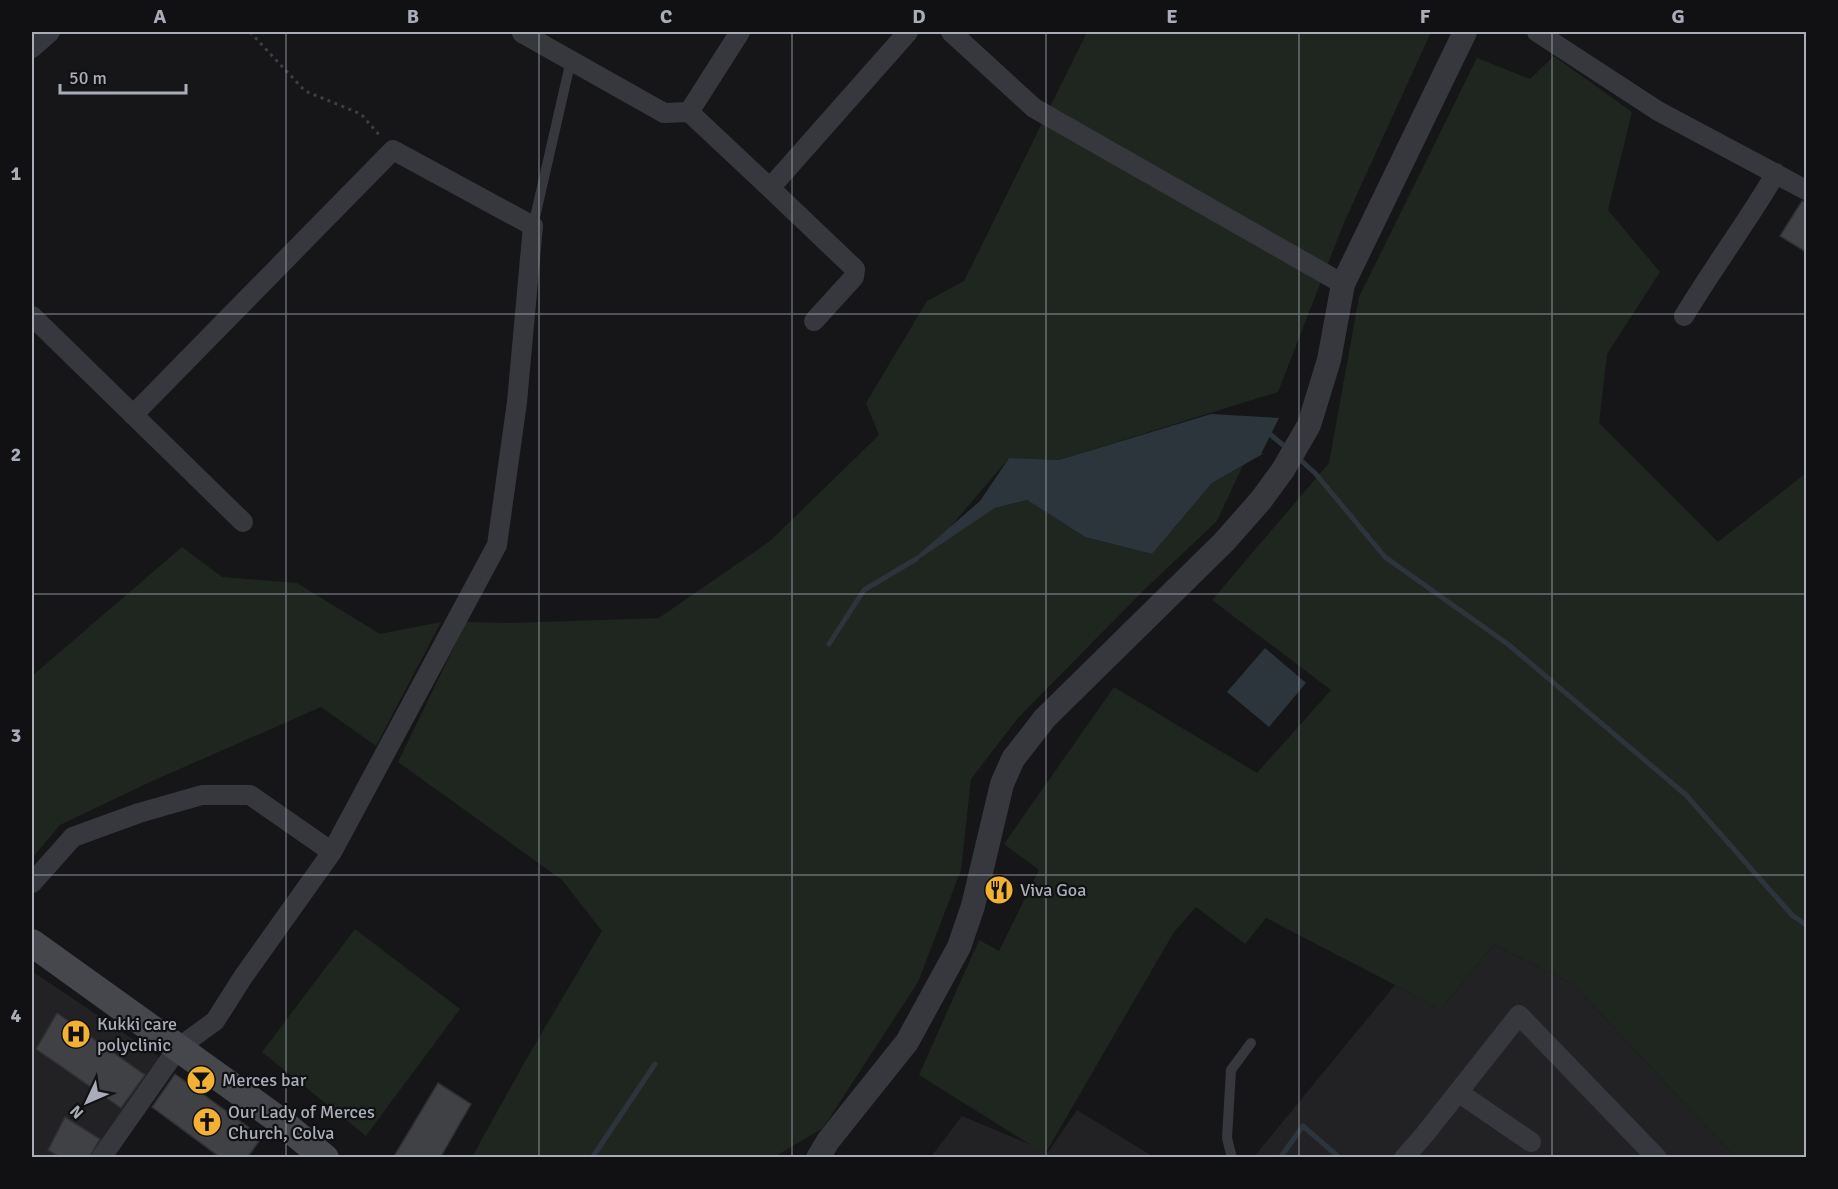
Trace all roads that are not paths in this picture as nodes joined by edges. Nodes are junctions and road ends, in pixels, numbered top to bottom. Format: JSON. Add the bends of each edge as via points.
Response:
{"nodes":[{"id":1,"x":50,"y":32,"type":"edge"},
{"id":2,"x":740,"y":32,"type":"edge"},
{"id":3,"x":908,"y":32,"type":"edge"},
{"id":4,"x":1465,"y":32,"type":"edge"},
{"id":5,"x":1537,"y":32,"type":"edge"},
{"id":6,"x":522,"y":33,"type":"dead end"},
{"id":7,"x":958,"y":34,"type":"edge"},
{"id":8,"x":32,"y":48,"type":"edge"},
{"id":9,"x":571,"y":60,"type":"junction"},
{"id":10,"x":689,"y":112,"type":"junction"},
{"id":11,"x":1776,"y":173,"type":"junction"},
{"id":12,"x":770,"y":188,"type":"junction"},
{"id":13,"x":1806,"y":190,"type":"edge"},
{"id":14,"x":533,"y":226,"type":"junction"},
{"id":15,"x":1343,"y":284,"type":"junction"},
{"id":16,"x":32,"y":316,"type":"edge"},
{"id":17,"x":1684,"y":316,"type":"dead end"},
{"id":18,"x":814,"y":321,"type":"dead end"},
{"id":19,"x":133,"y":415,"type":"junction"},
{"id":20,"x":243,"y":522,"type":"dead end"},
{"id":21,"x":332,"y":852,"type":"junction"},
{"id":22,"x":32,"y":883,"type":"edge"},
{"id":23,"x":32,"y":944,"type":"edge"},
{"id":24,"x":1251,"y":1043,"type":"dead end"},
{"id":25,"x":178,"y":1048,"type":"junction"},
{"id":26,"x":1458,"y":1092,"type":"junction"},
{"id":27,"x":1531,"y":1142,"type":"dead end"},
{"id":28,"x":101,"y":1158,"type":"edge"},
{"id":29,"x":325,"y":1158,"type":"edge"},
{"id":30,"x":818,"y":1158,"type":"edge"},
{"id":31,"x":1232,"y":1158,"type":"edge"},
{"id":32,"x":1404,"y":1158,"type":"edge"},
{"id":33,"x":1657,"y":1158,"type":"edge"}],
"edges":[{"from":1,"to":8,"type":"street"},
{"from":2,"to":10,"type":"street"},
{"from":3,"to":12,"type":"street"},
{"from":4,"to":15,"type":"street"},
{"from":5,"to":11,"type":"street","via":[[1658,111]]},
{"from":6,"to":9,"type":"street"},
{"from":7,"to":15,"type":"street","via":[[1034,108]]},
{"from":9,"to":10,"type":"street","via":[[664,112]]},
{"from":9,"to":14,"type":"lane"},
{"from":10,"to":12,"type":"street"},
{"from":11,"to":13,"type":"street"},
{"from":11,"to":17,"type":"street"},
{"from":12,"to":18,"type":"street","via":[[855,269],[854,277]]},
{"from":14,"to":19,"type":"street","via":[[393,150]]},
{"from":14,"to":21,"type":"street","via":[[517,402],[496,545]]},
{"from":15,"to":30,"type":"street","via":[[1329,360],[1309,425],[1282,470],[1261,501],[1224,542],[1045,718],[1013,759],[1002,784],[973,906],[959,947],[908,1042]]},
{"from":16,"to":19,"type":"street"},
{"from":19,"to":20,"type":"street"},
{"from":21,"to":22,"type":"street","via":[[250,795],[202,795],[73,837]]},
{"from":21,"to":25,"type":"street","via":[[215,1021]]},
{"from":23,"to":25,"type":"main road"},
{"from":24,"to":31,"type":"lane","via":[[1231,1070],[1227,1138]]},
{"from":25,"to":28,"type":"street"},
{"from":25,"to":29,"type":"main road"},
{"from":26,"to":27,"type":"street"},
{"from":26,"to":32,"type":"street"},
{"from":26,"to":33,"type":"street","via":[[1519,1015]]}]}
